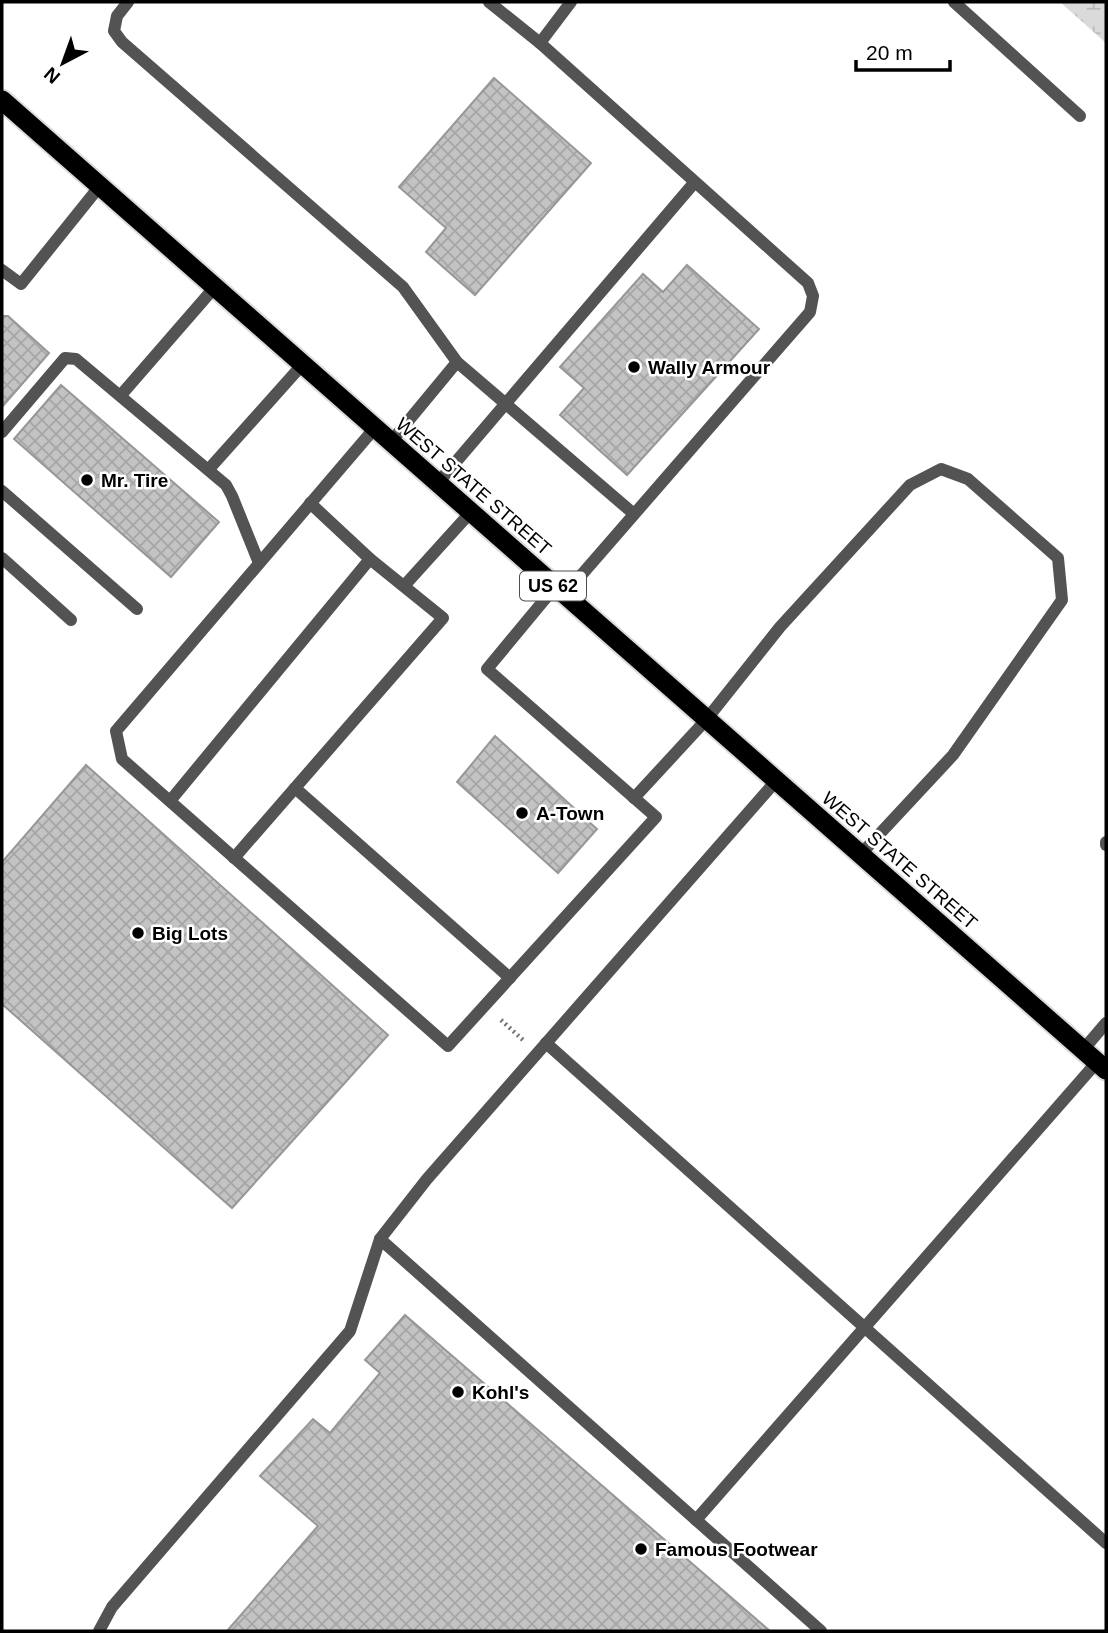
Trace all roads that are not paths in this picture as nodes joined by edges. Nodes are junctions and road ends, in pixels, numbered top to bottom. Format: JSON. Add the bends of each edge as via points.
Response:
{"nodes":[{"id":1,"x":128,"y":2,"type":"edge"},
{"id":2,"x":489,"y":2,"type":"edge"},
{"id":3,"x":571,"y":2,"type":"edge"},
{"id":4,"x":954,"y":2,"type":"edge"},
{"id":5,"x":540,"y":43,"type":"junction"},
{"id":6,"x":2,"y":100,"type":"edge"},
{"id":7,"x":1080,"y":116,"type":"dead end"},
{"id":8,"x":695,"y":183,"type":"junction"},
{"id":9,"x":99,"y":187,"type":"junction"},
{"id":10,"x":2,"y":270,"type":"edge"},
{"id":11,"x":214,"y":288,"type":"junction"},
{"id":12,"x":457,"y":362,"type":"junction"},
{"id":13,"x":302,"y":365,"type":"junction"},
{"id":14,"x":121,"y":395,"type":"junction"},
{"id":15,"x":504,"y":403,"type":"junction"},
{"id":16,"x":374,"y":429,"type":"junction"},
{"id":17,"x":2,"y":432,"type":"edge"},
{"id":18,"x":390,"y":443,"type":"junction"},
{"id":19,"x":209,"y":470,"type":"junction"},
{"id":20,"x":437,"y":484,"type":"junction"},
{"id":21,"x":2,"y":491,"type":"edge"},
{"id":22,"x":310,"y":503,"type":"junction"},
{"id":23,"x":470,"y":513,"type":"junction"},
{"id":24,"x":634,"y":514,"type":"junction"},
{"id":25,"x":2,"y":558,"type":"edge"},
{"id":26,"x":370,"y":559,"type":"junction"},
{"id":27,"x":259,"y":563,"type":"junction"},
{"id":28,"x":404,"y":586,"type":"junction"},
{"id":29,"x":559,"y":591,"type":"junction"},
{"id":30,"x":137,"y":609,"type":"dead end"},
{"id":31,"x":71,"y":620,"type":"dead end"},
{"id":32,"x":706,"y":720,"type":"junction"},
{"id":33,"x":776,"y":781,"type":"junction"},
{"id":34,"x":295,"y":788,"type":"junction"},
{"id":35,"x":634,"y":797,"type":"junction"},
{"id":36,"x":170,"y":801,"type":"junction"},
{"id":37,"x":860,"y":855,"type":"junction"},
{"id":38,"x":234,"y":858,"type":"junction"},
{"id":39,"x":510,"y":978,"type":"junction"},
{"id":40,"x":1106,"y":1023,"type":"edge"},
{"id":41,"x":541,"y":1048,"type":"junction"},
{"id":42,"x":1095,"y":1061,"type":"edge"},
{"id":43,"x":380,"y":1239,"type":"junction"},
{"id":44,"x":863,"y":1329,"type":"junction"},
{"id":45,"x":696,"y":1520,"type":"junction"},
{"id":46,"x":1106,"y":1543,"type":"edge"},
{"id":47,"x":97,"y":1631,"type":"edge"},
{"id":48,"x":821,"y":1631,"type":"edge"}],
"edges":[{"from":1,"to":12,"type":"lane","via":[[117,16],[114,32],[122,43],[404,287]]},
{"from":2,"to":5,"type":"lane"},
{"from":3,"to":5,"type":"lane"},
{"from":4,"to":7,"type":"lane"},
{"from":5,"to":8,"type":"lane"},
{"from":6,"to":9,"type":"highway","name":"WEST STATE STREET","number":"US 62"},
{"from":8,"to":15,"type":"lane"},
{"from":8,"to":24,"type":"lane","via":[[808,283],[813,296],[810,312]]},
{"from":9,"to":10,"type":"lane","via":[[21,284]]},
{"from":9,"to":11,"type":"highway","name":"WEST STATE STREET","number":"US 62"},
{"from":11,"to":13,"type":"highway","name":"WEST STATE STREET","number":"US 62"},
{"from":11,"to":14,"type":"lane"},
{"from":12,"to":15,"type":"lane"},
{"from":12,"to":18,"type":"lane"},
{"from":13,"to":16,"type":"highway","name":"WEST STATE STREET","number":"US 62"},
{"from":13,"to":19,"type":"lane"},
{"from":14,"to":17,"type":"lane","via":[[76,359],[65,358]]},
{"from":14,"to":19,"type":"lane"},
{"from":15,"to":20,"type":"lane"},
{"from":15,"to":24,"type":"lane"},
{"from":16,"to":18,"type":"highway","name":"WEST STATE STREET","number":"US 62"},
{"from":16,"to":22,"type":"lane"},
{"from":18,"to":20,"type":"highway","name":"WEST STATE STREET","number":"US 62"},
{"from":19,"to":27,"type":"lane","via":[[232,496]]},
{"from":20,"to":23,"type":"highway","name":"WEST STATE STREET","number":"US 62"},
{"from":21,"to":30,"type":"lane"},
{"from":22,"to":26,"type":"lane"},
{"from":22,"to":27,"type":"lane"},
{"from":23,"to":28,"type":"lane"},
{"from":23,"to":29,"type":"highway","name":"WEST STATE STREET","number":"US 62"},
{"from":24,"to":29,"type":"lane"},
{"from":25,"to":31,"type":"lane"},
{"from":26,"to":28,"type":"lane"},
{"from":26,"to":36,"type":"lane"},
{"from":27,"to":36,"type":"lane","via":[[116,731],[122,759]]},
{"from":28,"to":34,"type":"lane","via":[[443,618]]},
{"from":29,"to":32,"type":"highway","name":"WEST STATE STREET","number":"US 62"},
{"from":29,"to":35,"type":"lane","via":[[486,668]]},
{"from":32,"to":33,"type":"highway","name":"WEST STATE STREET","number":"US 62"},
{"from":32,"to":35,"type":"lane"},
{"from":32,"to":37,"type":"lane","via":[[780,627],[910,485],[941,469],[968,479],[1058,558],[1062,600],[953,755]]},
{"from":33,"to":37,"type":"highway","name":"WEST STATE STREET","number":"US 62"},
{"from":33,"to":41,"type":"lane"},
{"from":34,"to":38,"type":"lane"},
{"from":34,"to":39,"type":"lane"},
{"from":35,"to":39,"type":"lane","via":[[656,817]]},
{"from":36,"to":38,"type":"lane"},
{"from":37,"to":42,"type":"highway","name":"WEST STATE STREET","number":"US 62"},
{"from":38,"to":39,"type":"lane","via":[[448,1046]]},
{"from":40,"to":42,"type":"lane"},
{"from":41,"to":43,"type":"lane"},
{"from":41,"to":44,"type":"lane"},
{"from":42,"to":44,"type":"lane"},
{"from":43,"to":45,"type":"lane"},
{"from":43,"to":47,"type":"lane","via":[[350,1331],[112,1607]]},
{"from":44,"to":45,"type":"lane"},
{"from":44,"to":46,"type":"lane"},
{"from":45,"to":48,"type":"lane"}]}
